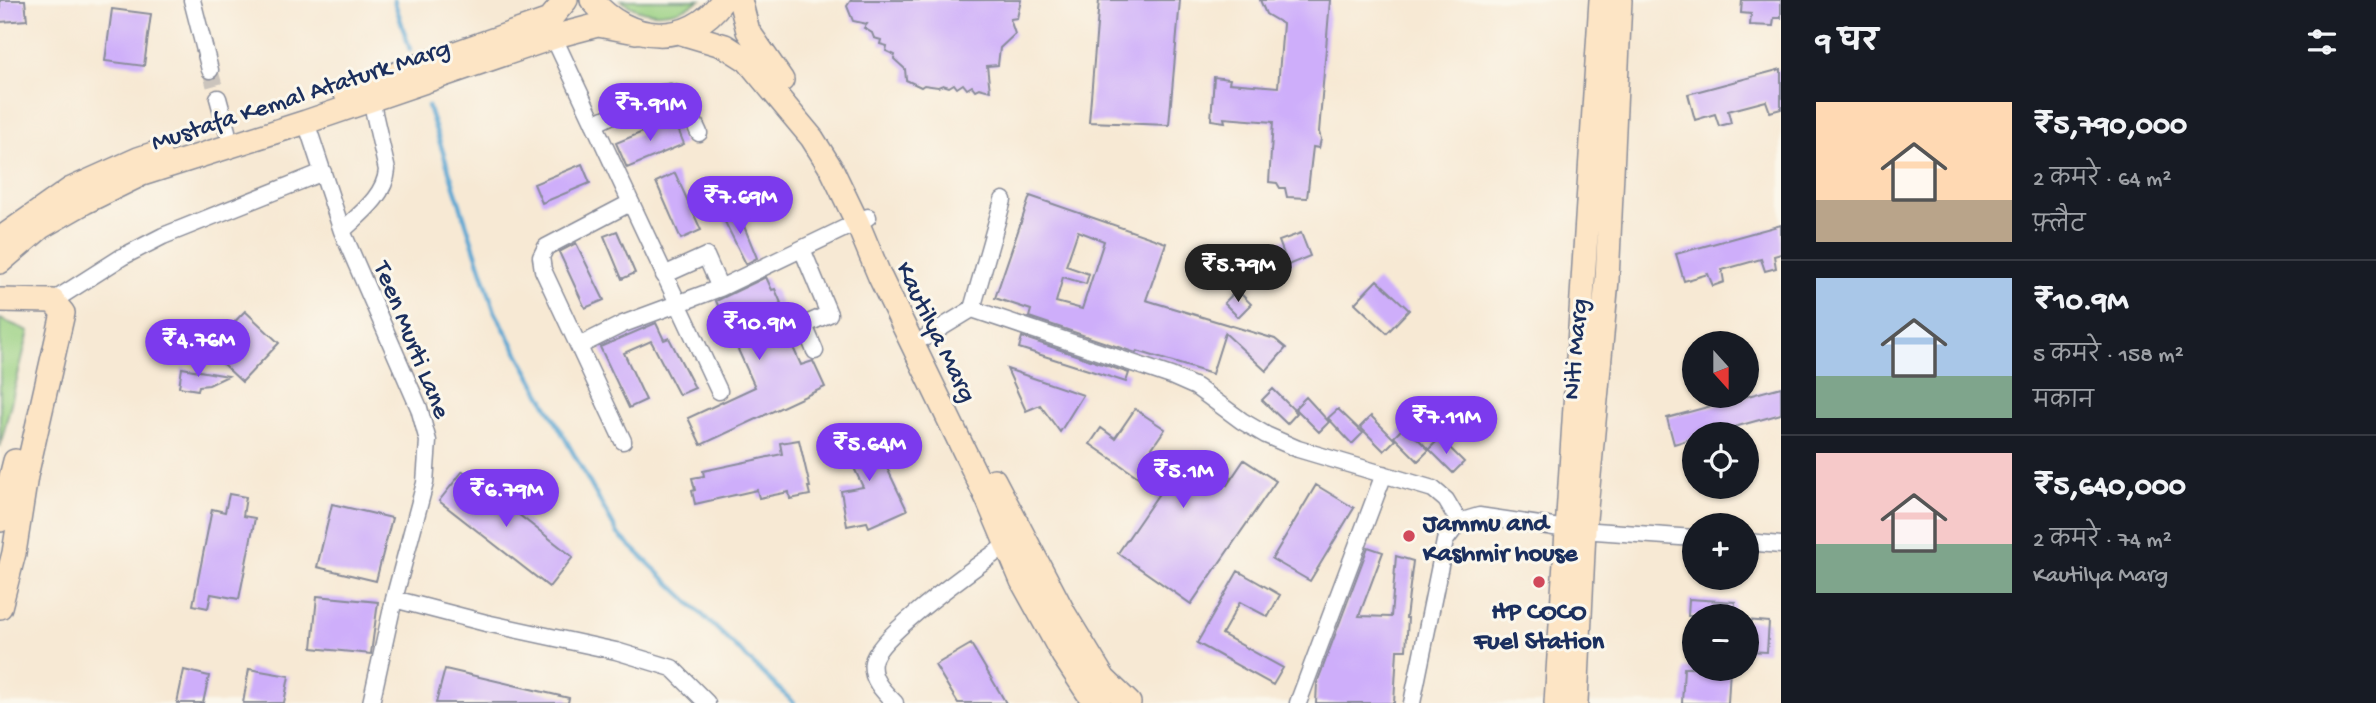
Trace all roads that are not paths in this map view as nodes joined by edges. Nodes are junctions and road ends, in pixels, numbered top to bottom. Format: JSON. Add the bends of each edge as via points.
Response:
{"nodes":[{"id":1,"x":192,"y":0,"type":"edge"},
{"id":2,"x":566,"y":0,"type":"edge"},
{"id":3,"x":592,"y":0,"type":"edge"},
{"id":4,"x":723,"y":0,"type":"edge"},
{"id":5,"x":740,"y":0,"type":"edge"},
{"id":6,"x":1601,"y":0,"type":"edge"},
{"id":7,"x":1620,"y":0,"type":"edge"},
{"id":8,"x":636,"y":32,"type":"junction"},
{"id":9,"x":678,"y":32,"type":"junction"},
{"id":10,"x":554,"y":37,"type":"junction"},
{"id":11,"x":210,"y":70,"type":"tunnel mouth"},
{"id":12,"x":218,"y":98,"type":"tunnel mouth"},
{"id":13,"x":371,"y":100,"type":"junction"},
{"id":14,"x":306,"y":121,"type":"junction"},
{"id":15,"x":594,"y":124,"type":"junction"},
{"id":16,"x":227,"y":131,"type":"junction"},
{"id":17,"x":699,"y":134,"type":"dead end"},
{"id":18,"x":323,"y":172,"type":"junction"},
{"id":19,"x":1003,"y":200,"type":"dead end"},
{"id":20,"x":630,"y":203,"type":"junction"},
{"id":21,"x":862,"y":220,"type":"junction"},
{"id":22,"x":342,"y":231,"type":"junction"},
{"id":23,"x":0,"y":239,"type":"edge"},
{"id":24,"x":802,"y":249,"type":"junction"},
{"id":25,"x":0,"y":262,"type":"edge"},
{"id":26,"x":664,"y":275,"type":"junction"},
{"id":27,"x":720,"y":288,"type":"junction"},
{"id":28,"x":0,"y":300,"type":"edge"},
{"id":29,"x":53,"y":301,"type":"junction"},
{"id":30,"x":678,"y":305,"type":"junction"},
{"id":31,"x":972,"y":309,"type":"junction"},
{"id":32,"x":926,"y":337,"type":"junction"},
{"id":33,"x":579,"y":346,"type":"junction"},
{"id":34,"x":815,"y":351,"type":"dead end"},
{"id":35,"x":719,"y":391,"type":"dead end"},
{"id":36,"x":623,"y":441,"type":"dead end"},
{"id":37,"x":1384,"y":474,"type":"junction"},
{"id":38,"x":16,"y":489,"type":"junction"},
{"id":39,"x":0,"y":520,"type":"edge"},
{"id":40,"x":1459,"y":523,"type":"junction"},
{"id":41,"x":1575,"y":530,"type":"junction"},
{"id":42,"x":1682,"y":537,"type":"edge"},
{"id":43,"x":1759,"y":543,"type":"edge"},
{"id":44,"x":1007,"y":544,"type":"junction"},
{"id":45,"x":1781,"y":545,"type":"edge"},
{"id":46,"x":394,"y":599,"type":"junction"},
{"id":47,"x":0,"y":607,"type":"edge"},
{"id":48,"x":371,"y":703,"type":"edge"},
{"id":49,"x":707,"y":703,"type":"edge"},
{"id":50,"x":895,"y":703,"type":"edge"},
{"id":51,"x":1099,"y":703,"type":"edge"},
{"id":52,"x":1129,"y":703,"type":"edge"},
{"id":53,"x":1298,"y":703,"type":"edge"},
{"id":54,"x":1412,"y":703,"type":"edge"},
{"id":55,"x":1556,"y":703,"type":"edge"},
{"id":56,"x":1576,"y":703,"type":"edge"}],
"edges":[{"from":1,"to":11,"type":"street"},
{"from":2,"to":16,"type":"street","name":"Mustafa Kemal Ataturk Marg","via":[[549,20]]},
{"from":3,"to":8,"type":"street","via":[[612,20]]},
{"from":4,"to":9,"type":"street","via":[[702,21]]},
{"from":5,"to":21,"type":"street","name":"Kautilya Marg","via":[[748,31],[821,130]]},
{"from":6,"to":41,"type":"street","name":"Niti Marg"},
{"from":7,"to":41,"type":"street","name":"Niti Marg","via":[[1607,280]]},
{"from":8,"to":9,"type":"street","name":"Mustafa Kemal Ataturk Marg"},
{"from":8,"to":10,"type":"street","name":"Mustafa Kemal Ataturk Marg","via":[[598,25]]},
{"from":9,"to":21,"type":"street","name":"Kautilya Marg","via":[[725,46],[747,60],[812,138]]},
{"from":10,"to":13,"type":"street","name":"Mustafa Kemal Ataturk Marg"},
{"from":10,"to":15,"type":"street"},
{"from":12,"to":16,"type":"street"},
{"from":13,"to":14,"type":"street","name":"Mustafa Kemal Ataturk Marg"},
{"from":13,"to":22,"type":"street","via":[[386,178],[374,200]]},
{"from":14,"to":18,"type":"street","name":"Teen Murti Lane"},
{"from":14,"to":25,"type":"street","name":"Mustafa Kemal Ataturk Marg","via":[[142,174],[41,227]]},
{"from":15,"to":17,"type":"street","via":[[656,94],[671,92],[682,96]]},
{"from":15,"to":20,"type":"street"},
{"from":16,"to":23,"type":"street","name":"Mustafa Kemal Ataturk Marg","via":[[138,159],[71,188]]},
{"from":18,"to":22,"type":"street","name":"Teen Murti Lane"},
{"from":18,"to":29,"type":"street","via":[[163,236]]},
{"from":19,"to":31,"type":"street"},
{"from":20,"to":26,"type":"street"},
{"from":20,"to":33,"type":"street","via":[[546,247],[541,257],[543,271]]},
{"from":21,"to":24,"type":"street"},
{"from":21,"to":32,"type":"street","name":"Kautilya Marg"},
{"from":21,"to":44,"type":"street","name":"Kautilya Marg","via":[[880,276]]},
{"from":22,"to":46,"type":"street","name":"Teen Murti Lane","via":[[419,408],[428,441],[425,483]]},
{"from":24,"to":27,"type":"street"},
{"from":24,"to":34,"type":"street","via":[[829,314],[804,325]]},
{"from":26,"to":27,"type":"street","via":[[706,256]]},
{"from":26,"to":30,"type":"street"},
{"from":27,"to":30,"type":"street"},
{"from":28,"to":29,"type":"street"},
{"from":29,"to":38,"type":"street","via":[[63,313]]},
{"from":30,"to":33,"type":"street"},
{"from":30,"to":35,"type":"street"},
{"from":31,"to":32,"type":"street"},
{"from":31,"to":37,"type":"street","via":[[1171,376],[1196,387],[1266,435]]},
{"from":32,"to":52,"type":"street","name":"Kautilya Marg","via":[[1065,615],[1104,679]]},
{"from":33,"to":36,"type":"street"},
{"from":37,"to":40,"type":"street","via":[[1433,489],[1446,500]]},
{"from":37,"to":53,"type":"street"},
{"from":38,"to":39,"type":"street"},
{"from":38,"to":47,"type":"street","via":[[14,552]]},
{"from":40,"to":41,"type":"street","via":[[1479,516]]},
{"from":40,"to":54,"type":"street","via":[[1445,541]]},
{"from":41,"to":42,"type":"street"},
{"from":41,"to":55,"type":"street","name":"Niti Marg"},
{"from":41,"to":56,"type":"street","name":"Niti Marg"},
{"from":43,"to":45,"type":"street"},
{"from":44,"to":50,"type":"street","via":[[896,629],[879,648],[873,662],[875,677]]},
{"from":44,"to":51,"type":"street","name":"Kautilya Marg","via":[[1063,655]]},
{"from":46,"to":48,"type":"street","name":"Teen Murti Lane"},
{"from":46,"to":49,"type":"street","via":[[672,668]]}]}
